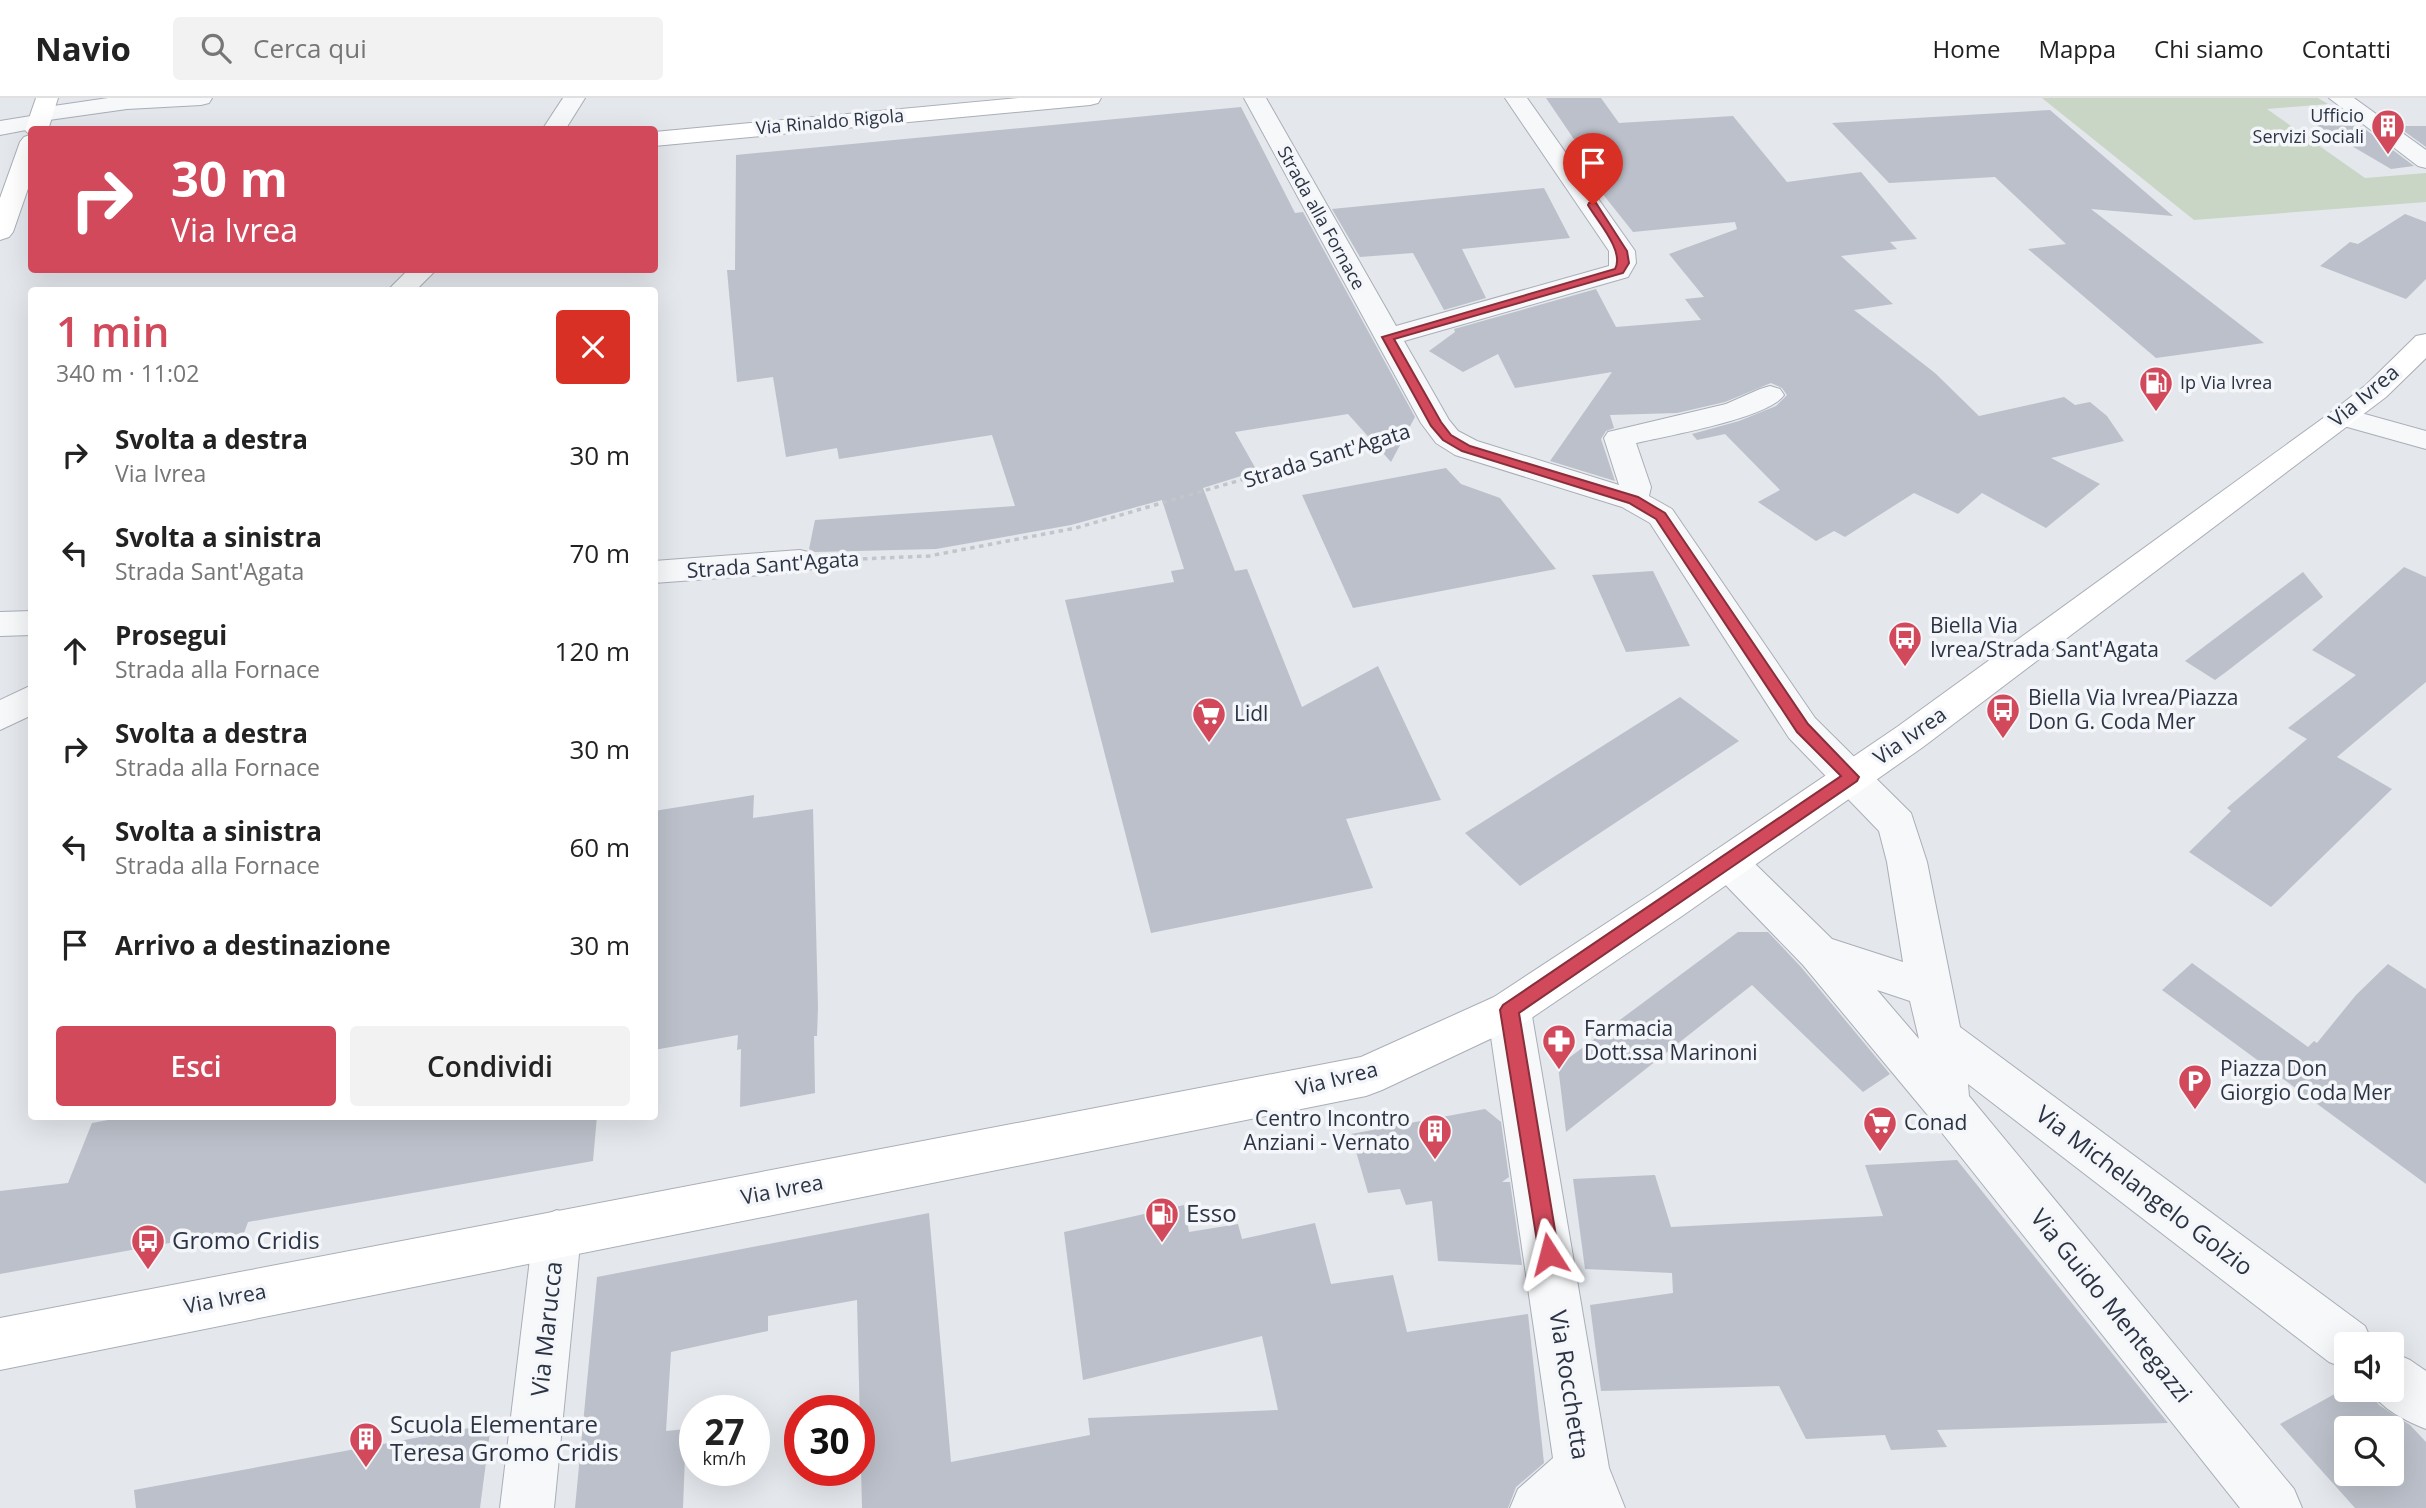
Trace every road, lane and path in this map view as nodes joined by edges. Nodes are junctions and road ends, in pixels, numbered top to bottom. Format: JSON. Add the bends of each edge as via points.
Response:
{"nodes":[{"id":1,"x":201,"y":98,"type":"edge"},
{"id":2,"x":574,"y":98,"type":"edge"},
{"id":3,"x":1090,"y":98,"type":"edge"},
{"id":4,"x":1255,"y":98,"type":"edge"},
{"id":5,"x":1516,"y":98,"type":"edge"},
{"id":6,"x":2340,"y":98,"type":"edge"},
{"id":7,"x":39,"y":121,"type":"edge"},
{"id":8,"x":556,"y":126,"type":"edge"},
{"id":9,"x":0,"y":128,"type":"edge"},
{"id":10,"x":658,"y":139,"type":"edge"},
{"id":11,"x":28,"y":156,"type":"edge"},
{"id":12,"x":2426,"y":161,"type":"edge"},
{"id":13,"x":14,"y":201,"type":"edge"},
{"id":14,"x":0,"y":232,"type":"edge"},
{"id":15,"x":420,"y":273,"type":"edge"},
{"id":16,"x":404,"y":287,"type":"edge"},
{"id":17,"x":1387,"y":337,"type":"junction"},
{"id":18,"x":2426,"y":342,"type":"edge"},
{"id":19,"x":1770,"y":395,"type":"dead end"},
{"id":20,"x":2343,"y":417,"type":"junction"},
{"id":21,"x":1436,"y":423,"type":"junction"},
{"id":22,"x":2426,"y":440,"type":"edge"},
{"id":23,"x":1633,"y":500,"type":"junction"},
{"id":24,"x":800,"y":561,"type":"joint"},
{"id":25,"x":658,"y":572,"type":"edge"},
{"id":26,"x":28,"y":623,"type":"edge"},
{"id":27,"x":0,"y":624,"type":"edge"},
{"id":28,"x":28,"y":700,"type":"edge"},
{"id":29,"x":0,"y":717,"type":"edge"},
{"id":30,"x":1852,"y":777,"type":"junction"},
{"id":31,"x":1728,"y":862,"type":"junction"},
{"id":32,"x":1818,"y":952,"type":"junction"},
{"id":33,"x":1929,"y":989,"type":"junction"},
{"id":34,"x":1509,"y":1010,"type":"junction"},
{"id":35,"x":1941,"y":1038,"type":"junction"},
{"id":36,"x":1947,"y":1104,"type":"junction"},
{"id":37,"x":557,"y":1234,"type":"junction"},
{"id":38,"x":2334,"y":1334,"type":"edge"},
{"id":39,"x":0,"y":1344,"type":"edge"},
{"id":40,"x":2404,"y":1387,"type":"edge"},
{"id":41,"x":2426,"y":1403,"type":"edge"},
{"id":42,"x":1590,"y":1489,"type":"edge"},
{"id":43,"x":527,"y":1508,"type":"edge"},
{"id":44,"x":1537,"y":1508,"type":"edge"},
{"id":45,"x":2275,"y":1508,"type":"edge"}],
"edges":[{"from":1,"to":7,"type":"street","via":[[127,102]]},
{"from":2,"to":8,"type":"street"},
{"from":3,"to":10,"type":"main road","name":"Via Rinaldo Rigola"},
{"from":4,"to":17,"type":"street","name":"Strada alla Fornace"},
{"from":5,"to":17,"type":"street","via":[[1622,251],[1619,271]]},
{"from":6,"to":12,"type":"street"},
{"from":7,"to":9,"type":"street"},
{"from":11,"to":13,"type":"main road"},
{"from":13,"to":14,"type":"main road"},
{"from":15,"to":16,"type":"street"},
{"from":17,"to":21,"type":"street","name":"Strada alla Fornace"},
{"from":18,"to":20,"type":"main road","name":"Via Ivrea"},
{"from":19,"to":23,"type":"street","via":[[1736,410],[1619,438],[1634,487]]},
{"from":20,"to":22,"type":"street"},
{"from":20,"to":30,"type":"main road","name":"Via Ivrea"},
{"from":21,"to":23,"type":"street","name":"Strada Sant'Agata","via":[[1447,438],[1466,449]]},
{"from":21,"to":24,"type":"path","name":"Strada Sant'Agata","via":[[1076,528],[929,556]]},
{"from":23,"to":30,"type":"street","name":"Strada Sant'Agata","via":[[1661,516],[1802,728]]},
{"from":24,"to":25,"type":"street","name":"Strada Sant'Agata"},
{"from":26,"to":27,"type":"street"},
{"from":28,"to":29,"type":"street"},
{"from":30,"to":31,"type":"main road","name":"Via Ivrea"},
{"from":30,"to":33,"type":"street","via":[[1897,824]]},
{"from":31,"to":32,"type":"street","name":"Via Guido Mentegazzi"},
{"from":31,"to":34,"type":"main road","name":"Via Ivrea"},
{"from":32,"to":33,"type":"street","name":"Via Guido Mentegazzi"},
{"from":32,"to":36,"type":"street","name":"Via Guido Mentegazzi"},
{"from":33,"to":35,"type":"street"},
{"from":34,"to":37,"type":"main road","name":"Via Ivrea","via":[[1366,1076]]},
{"from":34,"to":42,"type":"street","name":"Via Rocchetta"},
{"from":35,"to":36,"type":"street"},
{"from":35,"to":38,"type":"street","name":"Via Michelangelo Golzio"},
{"from":36,"to":45,"type":"street","name":"Via Guido Mentegazzi"},
{"from":37,"to":39,"type":"main road","name":"Via Ivrea"},
{"from":37,"to":43,"type":"street","name":"Via Marucca"},
{"from":40,"to":41,"type":"street"},
{"from":42,"to":44,"type":"street"}]}
